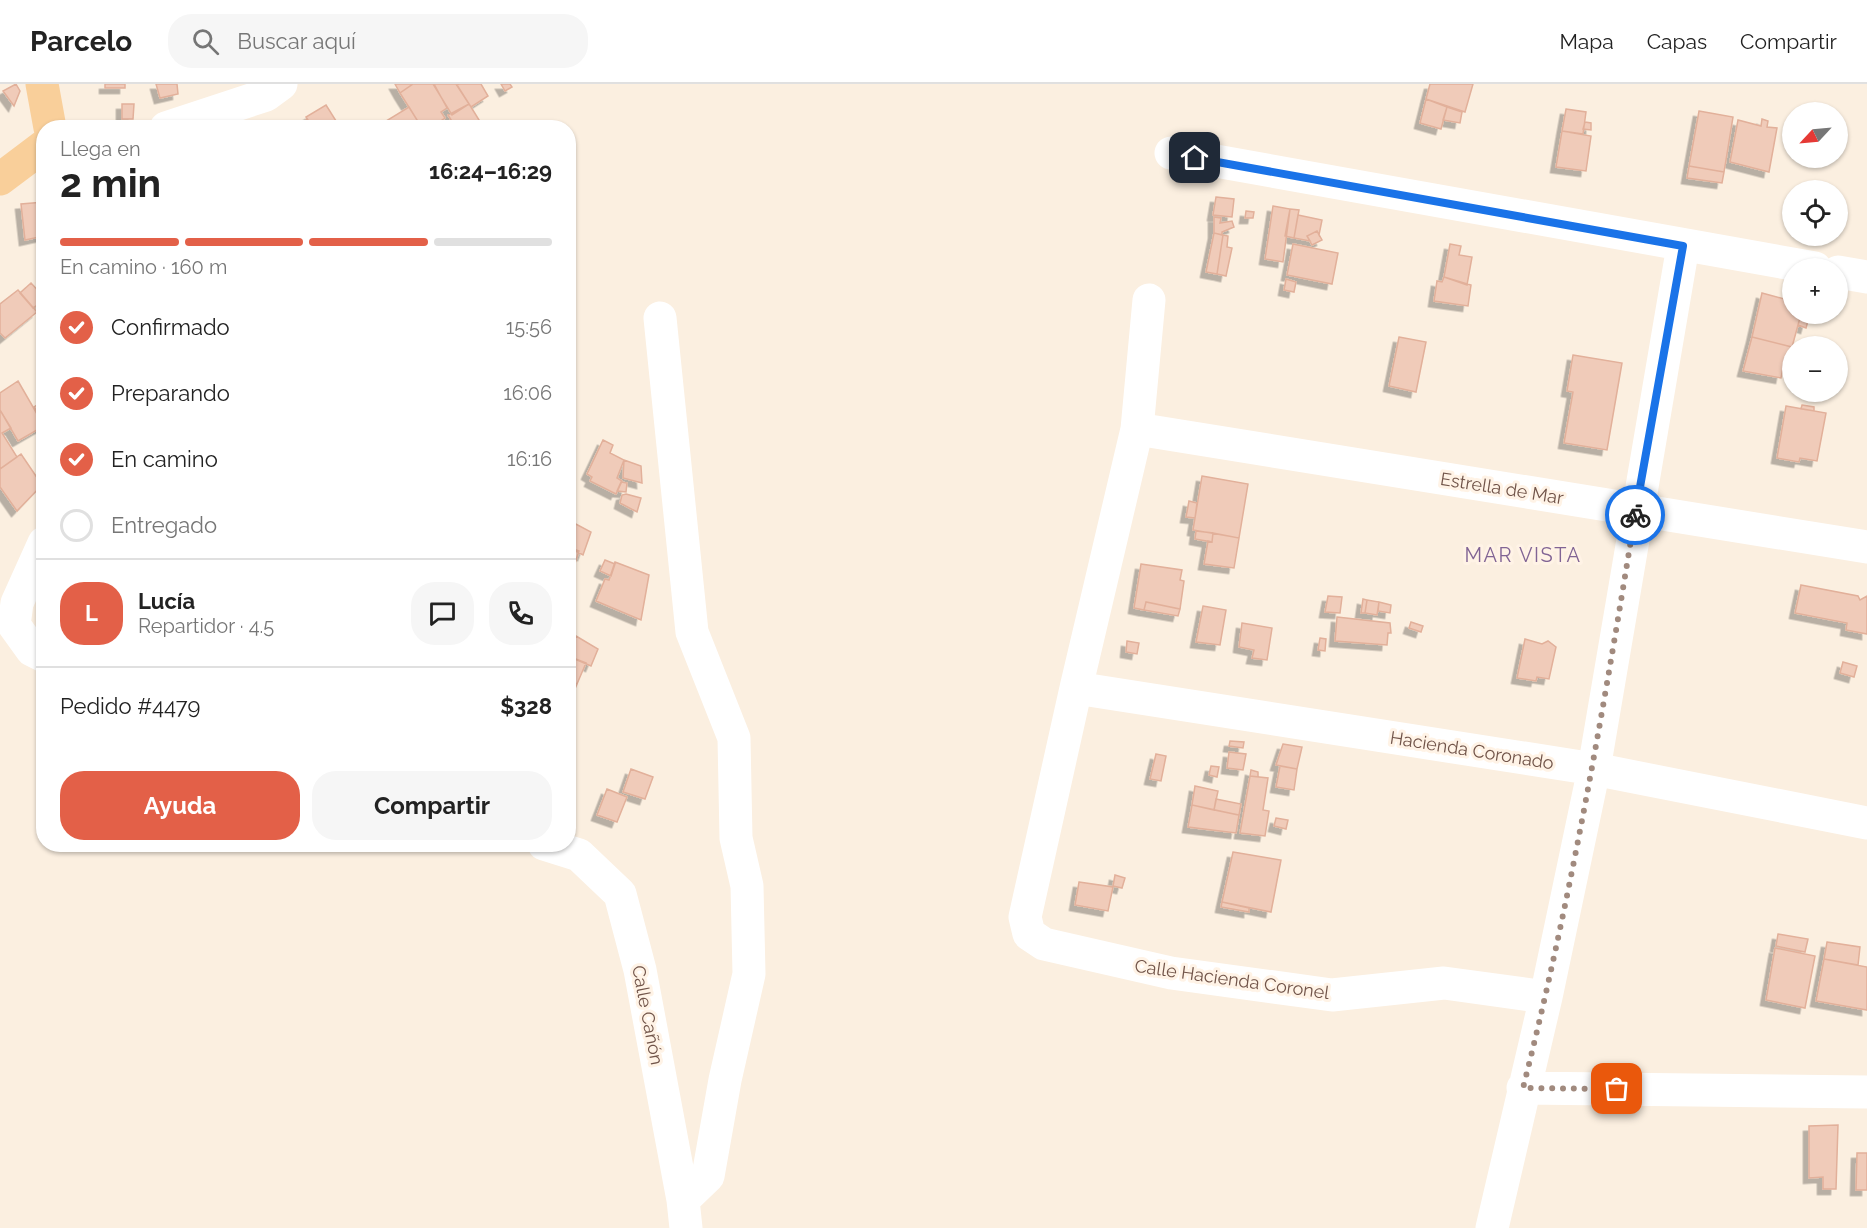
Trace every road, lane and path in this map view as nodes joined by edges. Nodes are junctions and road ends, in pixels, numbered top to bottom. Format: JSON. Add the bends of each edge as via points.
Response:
{"nodes":[{"id":1,"x":42,"y":84,"type":"edge"},
{"id":2,"x":273,"y":90,"type":"edge"},
{"id":3,"x":49,"y":120,"type":"edge"},
{"id":4,"x":189,"y":120,"type":"edge"},
{"id":5,"x":256,"y":120,"type":"edge"},
{"id":6,"x":36,"y":152,"type":"edge"},
{"id":7,"x":1171,"y":153,"type":"dead end"},
{"id":8,"x":0,"y":179,"type":"edge"},
{"id":9,"x":1683,"y":246,"type":"junction"},
{"id":10,"x":1782,"y":262,"type":"edge"},
{"id":11,"x":1848,"y":274,"type":"edge"},
{"id":12,"x":1867,"y":277,"type":"edge"},
{"id":13,"x":1149,"y":300,"type":"dead end"},
{"id":14,"x":660,"y":318,"type":"dead end"},
{"id":15,"x":1137,"y":429,"type":"junction"},
{"id":16,"x":1636,"y":509,"type":"junction"},
{"id":17,"x":1867,"y":547,"type":"edge"},
{"id":18,"x":36,"y":561,"type":"edge"},
{"id":19,"x":36,"y":652,"type":"edge"},
{"id":20,"x":1076,"y":688,"type":"junction"},
{"id":21,"x":1594,"y":769,"type":"junction"},
{"id":22,"x":1867,"y":823,"type":"edge"},
{"id":23,"x":569,"y":852,"type":"edge"},
{"id":24,"x":1546,"y":997,"type":"junction"},
{"id":25,"x":1523,"y":1088,"type":"junction"},
{"id":26,"x":1867,"y":1092,"type":"edge"},
{"id":27,"x":685,"y":1214,"type":"edge"},
{"id":28,"x":1492,"y":1228,"type":"edge"}],
"edges":[{"from":1,"to":3,"type":"main road"},
{"from":2,"to":4,"type":"street"},
{"from":2,"to":5,"type":"street"},
{"from":6,"to":8,"type":"main road"},
{"from":7,"to":9,"type":"street"},
{"from":9,"to":10,"type":"street"},
{"from":9,"to":16,"type":"street"},
{"from":11,"to":12,"type":"street"},
{"from":13,"to":15,"type":"street"},
{"from":14,"to":27,"type":"street","via":[[692,632],[734,738],[735,838],[747,886],[749,974],[708,1176]]},
{"from":15,"to":16,"type":"street","name":"Estrella de Mar"},
{"from":15,"to":20,"type":"street"},
{"from":16,"to":17,"type":"street","name":"Estrella de Mar"},
{"from":16,"to":21,"type":"street"},
{"from":18,"to":19,"type":"street","via":[[17,603],[14,625]]},
{"from":20,"to":21,"type":"street","name":"Hacienda Coronado"},
{"from":20,"to":24,"type":"street","name":"Calle Hacienda Coronel","via":[[1025,917],[1029,934],[1044,944],[1171,973],[1332,995],[1444,983]]},
{"from":21,"to":22,"type":"street","name":"Hacienda Coronado"},
{"from":21,"to":24,"type":"street"},
{"from":23,"to":27,"type":"street","name":"Calle Cañón","via":[[579,855],[620,894],[640,970]]},
{"from":24,"to":25,"type":"street"},
{"from":25,"to":26,"type":"street"},
{"from":25,"to":28,"type":"street"}]}
